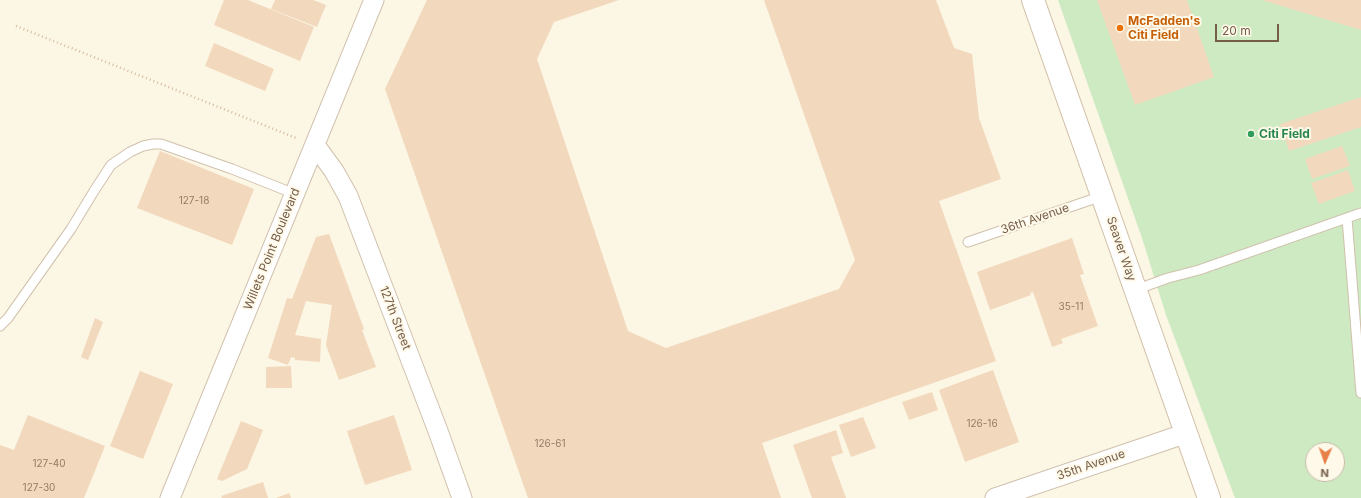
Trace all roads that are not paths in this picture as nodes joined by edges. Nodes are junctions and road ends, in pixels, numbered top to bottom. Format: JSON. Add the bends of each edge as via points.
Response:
{"nodes":[{"id":1,"x":374,"y":0,"type":"edge"},
{"id":2,"x":1033,"y":0,"type":"edge"},
{"id":3,"x":315,"y":145,"type":"junction"},
{"id":4,"x":295,"y":194,"type":"junction"},
{"id":5,"x":1102,"y":196,"type":"junction"},
{"id":6,"x":1361,"y":213,"type":"edge"},
{"id":7,"x":1347,"y":218,"type":"junction"},
{"id":8,"x":968,"y":242,"type":"dead end"},
{"id":9,"x":1135,"y":290,"type":"junction"},
{"id":10,"x":0,"y":326,"type":"edge"},
{"id":11,"x":1361,"y":394,"type":"edge"},
{"id":12,"x":1187,"y":433,"type":"junction"},
{"id":13,"x":170,"y":498,"type":"edge"},
{"id":14,"x":462,"y":498,"type":"edge"},
{"id":15,"x":995,"y":498,"type":"edge"},
{"id":16,"x":1209,"y":498,"type":"edge"}],
"edges":[{"from":1,"to":3,"type":"street","name":"Willets Point Boulevard"},
{"from":2,"to":5,"type":"main road","name":"Seaver Way"},
{"from":3,"to":4,"type":"street","name":"Willets Point Boulevard"},
{"from":3,"to":14,"type":"street","name":"127th Street","via":[[348,196]]},
{"from":4,"to":10,"type":"lane","via":[[162,144],[143,146],[111,166],[71,230]]},
{"from":4,"to":13,"type":"street","name":"Willets Point Boulevard"},
{"from":5,"to":8,"type":"lane","name":"36th Avenue"},
{"from":5,"to":9,"type":"main road","name":"Seaver Way"},
{"from":6,"to":7,"type":"lane"},
{"from":7,"to":9,"type":"lane"},
{"from":7,"to":11,"type":"lane"},
{"from":9,"to":12,"type":"main road","name":"Seaver Way"},
{"from":12,"to":15,"type":"street","name":"35th Avenue"},
{"from":12,"to":16,"type":"main road","name":"Seaver Way"}]}
